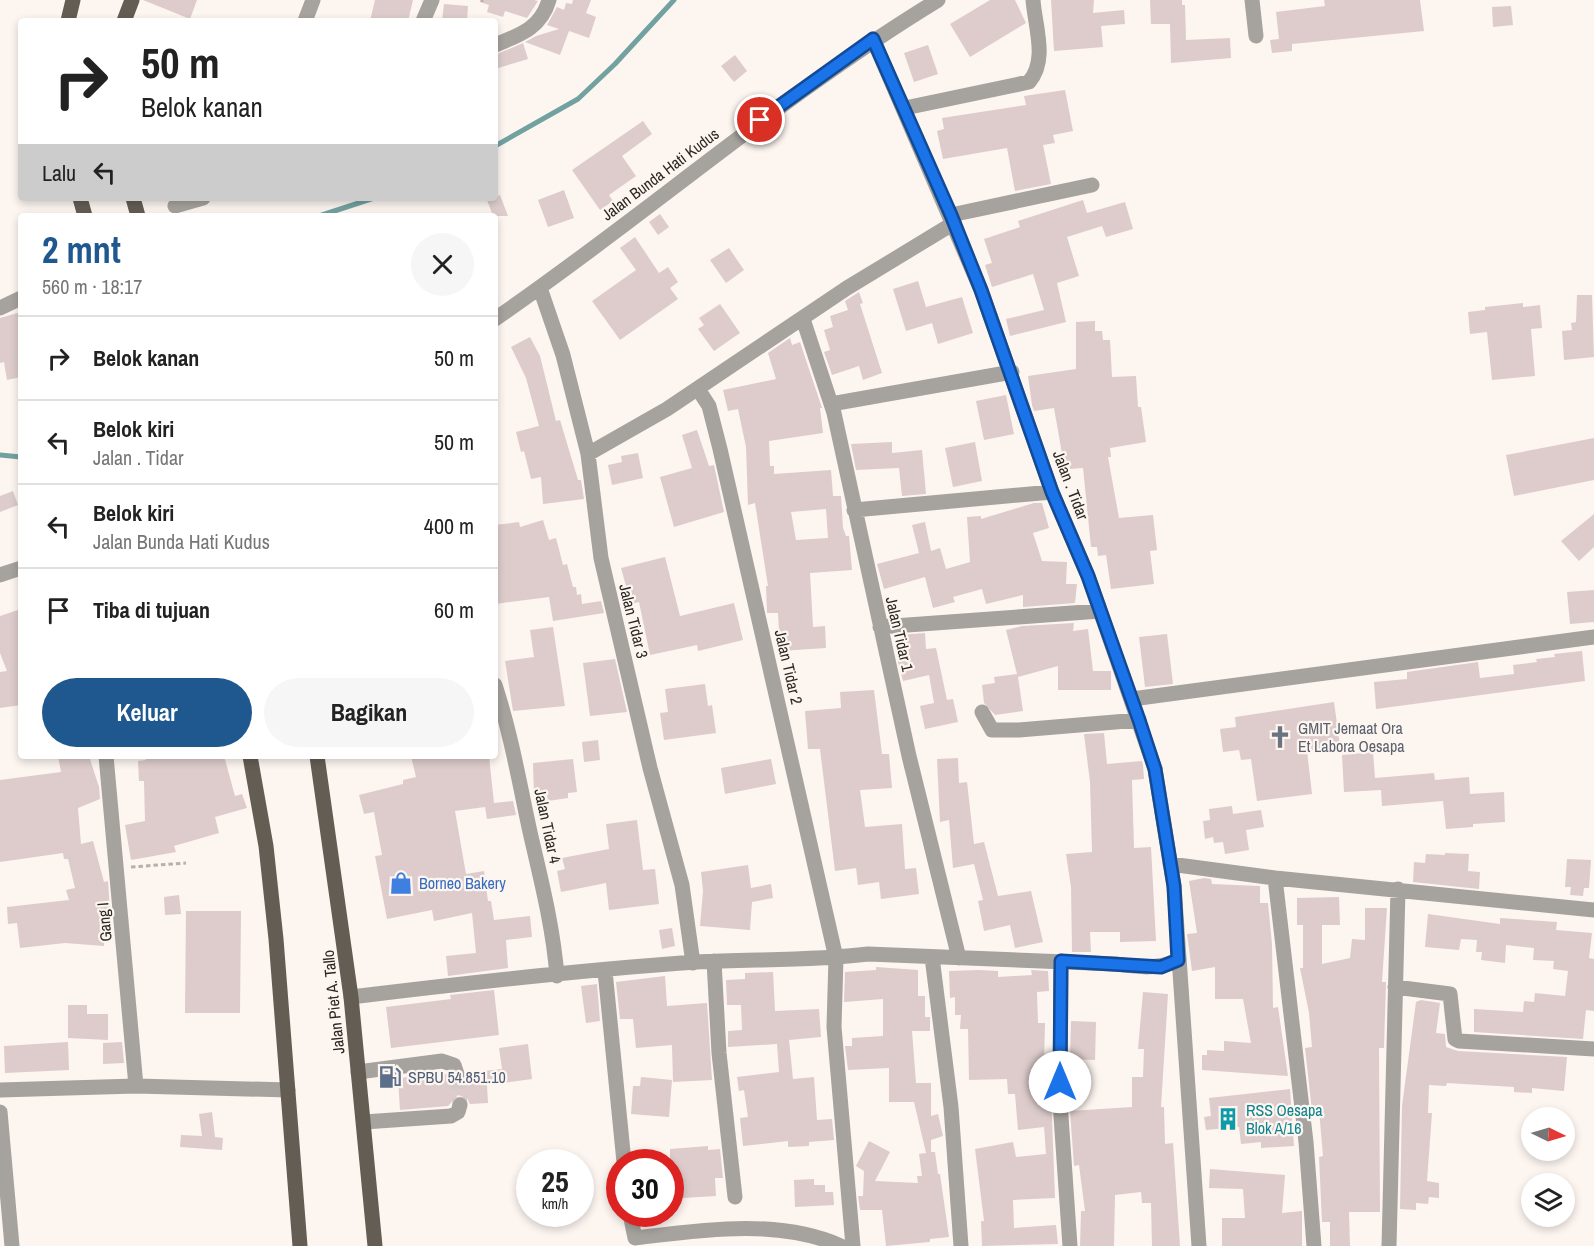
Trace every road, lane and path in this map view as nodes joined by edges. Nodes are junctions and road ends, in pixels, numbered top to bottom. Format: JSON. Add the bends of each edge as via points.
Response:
{"nodes":[{"id":1,"x":73,"y":0,"type":"edge"},
{"id":2,"x":132,"y":0,"type":"edge"},
{"id":3,"x":313,"y":0,"type":"edge"},
{"id":4,"x":432,"y":0,"type":"edge"},
{"id":5,"x":549,"y":0,"type":"edge"},
{"id":6,"x":938,"y":0,"type":"edge"},
{"id":7,"x":1033,"y":0,"type":"edge"},
{"id":8,"x":1252,"y":0,"type":"edge"},
{"id":9,"x":69,"y":18,"type":"edge"},
{"id":10,"x":125,"y":18,"type":"edge"},
{"id":11,"x":306,"y":18,"type":"edge"},
{"id":12,"x":424,"y":18,"type":"edge"},
{"id":13,"x":1256,"y":36,"type":"dead end"},
{"id":14,"x":873,"y":39,"type":"junction"},
{"id":15,"x":498,"y":44,"type":"edge"},
{"id":16,"x":905,"y":108,"type":"junction"},
{"id":17,"x":1092,"y":185,"type":"dead end"},
{"id":18,"x":192,"y":201,"type":"edge"},
{"id":19,"x":175,"y":206,"type":"dead end"},
{"id":20,"x":952,"y":219,"type":"junction"},
{"id":21,"x":540,"y":288,"type":"junction"},
{"id":22,"x":18,"y":299,"type":"edge"},
{"id":23,"x":0,"y":308,"type":"edge"},
{"id":24,"x":498,"y":318,"type":"edge"},
{"id":25,"x":803,"y":319,"type":"junction"},
{"id":26,"x":1012,"y":372,"type":"junction"},
{"id":27,"x":698,"y":389,"type":"junction"},
{"id":28,"x":831,"y":404,"type":"junction"},
{"id":29,"x":588,"y":454,"type":"junction"},
{"id":30,"x":1052,"y":492,"type":"junction"},
{"id":31,"x":854,"y":510,"type":"junction"},
{"id":32,"x":18,"y":569,"type":"edge"},
{"id":33,"x":0,"y":575,"type":"edge"},
{"id":34,"x":1100,"y":611,"type":"junction"},
{"id":35,"x":880,"y":627,"type":"junction"},
{"id":36,"x":1594,"y":637,"type":"edge"},
{"id":37,"x":498,"y":695,"type":"edge"},
{"id":38,"x":1132,"y":699,"type":"junction"},
{"id":39,"x":982,"y":712,"type":"dead end"},
{"id":40,"x":1139,"y":720,"type":"junction"},
{"id":41,"x":106,"y":759,"type":"edge"},
{"id":42,"x":251,"y":759,"type":"edge"},
{"id":43,"x":317,"y":759,"type":"edge"},
{"id":44,"x":186,"y":863,"type":"dead end"},
{"id":45,"x":1170,"y":864,"type":"junction"},
{"id":46,"x":117,"y":870,"type":"junction"},
{"id":47,"x":1275,"y":878,"type":"junction"},
{"id":48,"x":1398,"y":889,"type":"junction"},
{"id":49,"x":1594,"y":910,"type":"edge"},
{"id":50,"x":932,"y":957,"type":"junction"},
{"id":51,"x":836,"y":958,"type":"junction"},
{"id":52,"x":959,"y":958,"type":"junction"},
{"id":53,"x":1178,"y":960,"type":"junction"},
{"id":54,"x":1061,"y":961,"type":"junction"},
{"id":55,"x":714,"y":962,"type":"junction"},
{"id":56,"x":693,"y":963,"type":"junction"},
{"id":57,"x":605,"y":971,"type":"junction"},
{"id":58,"x":557,"y":976,"type":"junction"},
{"id":59,"x":1395,"y":987,"type":"junction"},
{"id":60,"x":351,"y":997,"type":"junction"},
{"id":61,"x":1594,"y":1049,"type":"edge"},
{"id":62,"x":358,"y":1072,"type":"junction"},
{"id":63,"x":457,"y":1074,"type":"dead end"},
{"id":64,"x":136,"y":1086,"type":"junction"},
{"id":65,"x":0,"y":1090,"type":"edge"},
{"id":66,"x":288,"y":1090,"type":"junction"},
{"id":67,"x":460,"y":1105,"type":"dead end"},
{"id":68,"x":0,"y":1112,"type":"edge"},
{"id":69,"x":363,"y":1122,"type":"junction"},
{"id":70,"x":623,"y":1149,"type":"edge"},
{"id":71,"x":735,"y":1197,"type":"dead end"},
{"id":72,"x":632,"y":1227,"type":"edge"},
{"id":73,"x":12,"y":1246,"type":"edge"},
{"id":74,"x":300,"y":1246,"type":"edge"},
{"id":75,"x":375,"y":1246,"type":"edge"},
{"id":76,"x":840,"y":1246,"type":"edge"},
{"id":77,"x":853,"y":1246,"type":"edge"},
{"id":78,"x":961,"y":1246,"type":"edge"},
{"id":79,"x":1070,"y":1246,"type":"edge"},
{"id":80,"x":1199,"y":1246,"type":"edge"},
{"id":81,"x":1314,"y":1246,"type":"edge"},
{"id":82,"x":1389,"y":1246,"type":"edge"}],
"edges":[{"from":1,"to":9,"type":"main road"},
{"from":2,"to":10,"type":"main road"},
{"from":3,"to":11,"type":"street"},
{"from":4,"to":12,"type":"street"},
{"from":5,"to":15,"type":"street","via":[[535,27]]},
{"from":6,"to":14,"type":"street","name":"Jalan Bunda Hati Kudus"},
{"from":7,"to":16,"type":"street","via":[[1040,56],[1036,74],[1029,82]]},
{"from":8,"to":13,"type":"street"},
{"from":14,"to":16,"type":"street","name":"Jalan . Tidar"},
{"from":14,"to":21,"type":"street","name":"Jalan Bunda Hati Kudus","via":[[778,106]]},
{"from":16,"to":20,"type":"street","name":"Jalan . Tidar"},
{"from":17,"to":20,"type":"street"},
{"from":18,"to":19,"type":"street"},
{"from":20,"to":25,"type":"street"},
{"from":20,"to":26,"type":"street","name":"Jalan . Tidar"},
{"from":21,"to":24,"type":"street","name":"Jalan Bunda Hati Kudus"},
{"from":21,"to":29,"type":"street","name":"Jalan Tidar 3","via":[[563,356]]},
{"from":22,"to":23,"type":"street"},
{"from":25,"to":27,"type":"street"},
{"from":25,"to":28,"type":"street","name":"Jalan Tidar 1"},
{"from":26,"to":28,"type":"street"},
{"from":26,"to":30,"type":"street","name":"Jalan . Tidar"},
{"from":27,"to":29,"type":"street"},
{"from":27,"to":51,"type":"street","name":"Jalan Tidar 2","via":[[709,406],[720,449]]},
{"from":28,"to":31,"type":"street","name":"Jalan Tidar 1"},
{"from":29,"to":56,"type":"street","name":"Jalan Tidar 3","via":[[602,558],[650,768],[682,885]]},
{"from":30,"to":31,"type":"street"},
{"from":30,"to":34,"type":"street","name":"Jalan . Tidar"},
{"from":31,"to":35,"type":"street","name":"Jalan Tidar 1"},
{"from":32,"to":33,"type":"street"},
{"from":34,"to":35,"type":"street"},
{"from":34,"to":38,"type":"street","name":"Jalan . Tidar"},
{"from":35,"to":52,"type":"street","name":"Jalan Tidar 1"},
{"from":36,"to":38,"type":"street"},
{"from":37,"to":58,"type":"street","name":"Jalan Tidar 4","via":[[519,768],[554,934]]},
{"from":38,"to":40,"type":"street","name":"Jalan . Tidar"},
{"from":39,"to":40,"type":"street","via":[[992,729]]},
{"from":40,"to":45,"type":"street","name":"Jalan . Tidar","via":[[1155,769]]},
{"from":41,"to":46,"type":"street","name":"Gang I"},
{"from":42,"to":66,"type":"main road","via":[[266,846]]},
{"from":43,"to":60,"type":"main road","name":"Jalan Piet A. Tallo"},
{"from":44,"to":46,"type":"path"},
{"from":45,"to":47,"type":"street"},
{"from":45,"to":53,"type":"street","name":"Jalan . Tidar"},
{"from":46,"to":64,"type":"street","name":"Gang I"},
{"from":47,"to":48,"type":"street"},
{"from":47,"to":81,"type":"street","via":[[1306,1142]]},
{"from":48,"to":49,"type":"street"},
{"from":48,"to":59,"type":"street"},
{"from":50,"to":51,"type":"street","via":[[868,954]]},
{"from":50,"to":52,"type":"street"},
{"from":50,"to":78,"type":"street","via":[[951,1107]]},
{"from":51,"to":55,"type":"street"},
{"from":51,"to":77,"type":"street","name":"Jalan Tidar 2","via":[[834,1027]]},
{"from":52,"to":54,"type":"street"},
{"from":53,"to":54,"type":"street","via":[[1161,967]]},
{"from":53,"to":80,"type":"street","name":"Jalan . Tidar"},
{"from":54,"to":79,"type":"street","via":[[1060,1102]]},
{"from":55,"to":56,"type":"street"},
{"from":55,"to":71,"type":"street","via":[[719,1053]]},
{"from":56,"to":57,"type":"street"},
{"from":57,"to":58,"type":"street"},
{"from":57,"to":70,"type":"street"},
{"from":58,"to":60,"type":"street"},
{"from":59,"to":61,"type":"street","via":[[1450,994],[1453,1030],[1459,1041]]},
{"from":59,"to":82,"type":"street"},
{"from":60,"to":62,"type":"main road","name":"Jalan Piet A. Tallo"},
{"from":62,"to":63,"type":"street","via":[[442,1061],[454,1065]]},
{"from":62,"to":69,"type":"main road","name":"Jalan Piet A. Tallo"},
{"from":64,"to":65,"type":"street"},
{"from":64,"to":66,"type":"street"},
{"from":66,"to":74,"type":"main road"},
{"from":67,"to":69,"type":"street","via":[[451,1116]]},
{"from":68,"to":73,"type":"street"},
{"from":69,"to":75,"type":"main road","name":"Jalan Piet A. Tallo"},
{"from":72,"to":76,"type":"street","via":[[634,1238],[695,1231],[773,1230],[804,1232]]}]}
